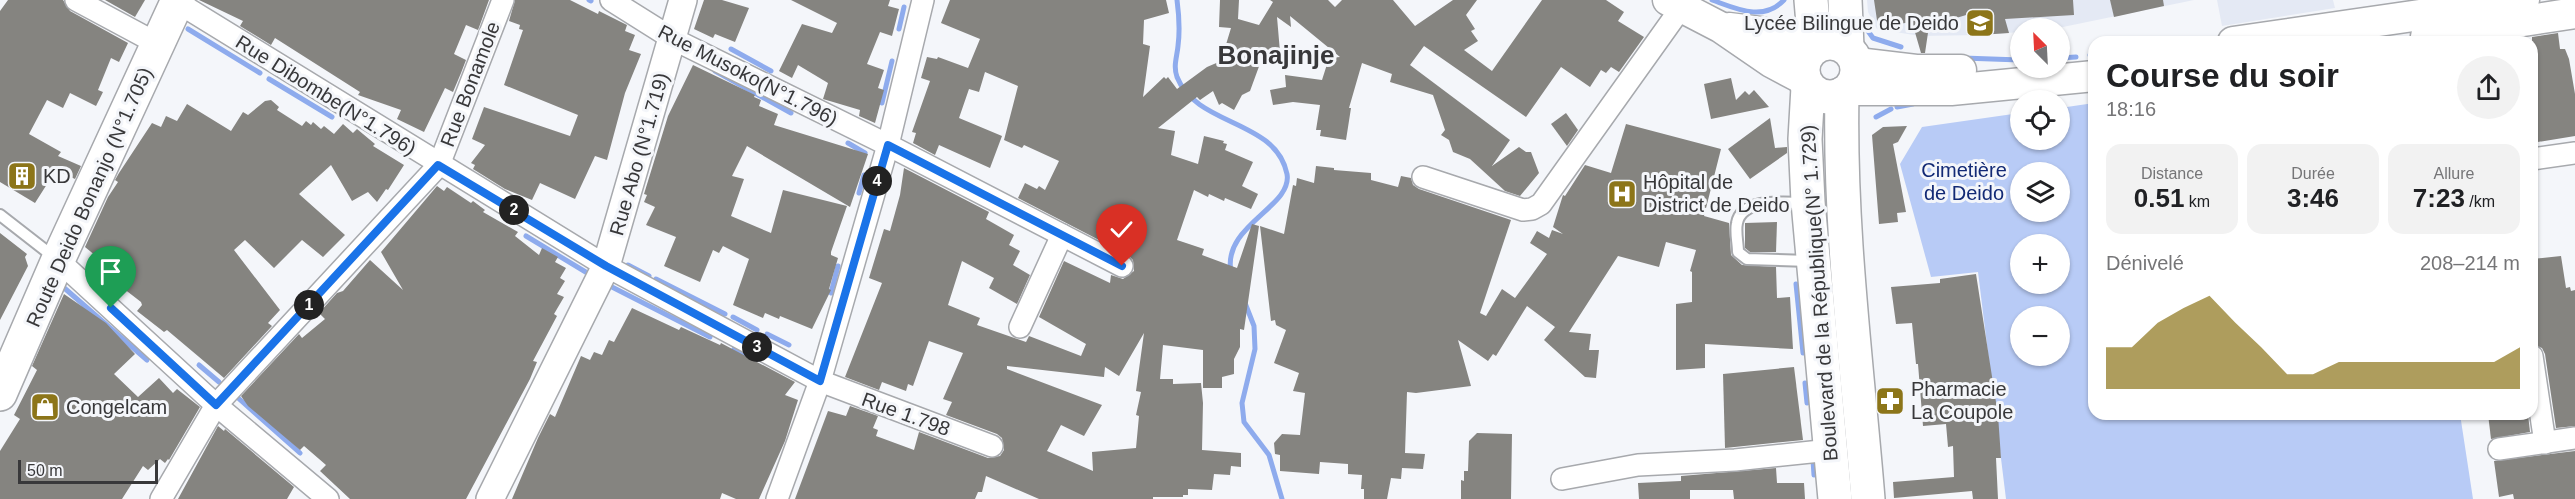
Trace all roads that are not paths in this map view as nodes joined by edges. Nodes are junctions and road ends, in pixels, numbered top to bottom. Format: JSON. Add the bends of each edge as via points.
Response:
{"nodes":[{"id":1,"x":76,"y":0,"type":"edge"},
{"id":2,"x":503,"y":0,"type":"edge"},
{"id":3,"x":611,"y":0,"type":"edge"},
{"id":4,"x":683,"y":0,"type":"edge"},
{"id":5,"x":923,"y":0,"type":"edge"},
{"id":6,"x":1811,"y":0,"type":"edge"},
{"id":7,"x":1845,"y":0,"type":"edge"},
{"id":8,"x":2524,"y":0,"type":"edge"},
{"id":9,"x":178,"y":1,"type":"edge"},
{"id":10,"x":1675,"y":4,"type":"edge"},
{"id":11,"x":2575,"y":13,"type":"edge"},
{"id":12,"x":2434,"y":16,"type":"edge"},
{"id":13,"x":2279,"y":36,"type":"edge"},
{"id":14,"x":2389,"y":36,"type":"edge"},
{"id":15,"x":673,"y":39,"type":"junction"},
{"id":16,"x":158,"y":44,"type":"junction"},
{"id":17,"x":2088,"y":61,"type":"edge"},
{"id":18,"x":2070,"y":63,"type":"edge"},
{"id":19,"x":2010,"y":68,"type":"edge"},
{"id":20,"x":1829,"y":70,"type":"junction"},
{"id":21,"x":2088,"y":77,"type":"edge"},
{"id":22,"x":888,"y":145,"type":"junction"},
{"id":23,"x":2575,"y":153,"type":"edge"},
{"id":24,"x":2538,"y":158,"type":"edge"},
{"id":25,"x":438,"y":165,"type":"junction"},
{"id":26,"x":1423,"y":177,"type":"dead end"},
{"id":27,"x":1808,"y":202,"type":"junction"},
{"id":28,"x":0,"y":215,"type":"edge"},
{"id":29,"x":1062,"y":235,"type":"junction"},
{"id":30,"x":58,"y":260,"type":"junction"},
{"id":31,"x":1814,"y":261,"type":"junction"},
{"id":32,"x":606,"y":266,"type":"junction"},
{"id":33,"x":1122,"y":266,"type":"dead end"},
{"id":34,"x":1020,"y":327,"type":"dead end"},
{"id":35,"x":820,"y":381,"type":"junction"},
{"id":36,"x":0,"y":394,"type":"edge"},
{"id":37,"x":2538,"y":396,"type":"edge"},
{"id":38,"x":216,"y":405,"type":"junction"},
{"id":39,"x":2575,"y":438,"type":"edge"},
{"id":40,"x":2545,"y":442,"type":"junction"},
{"id":41,"x":992,"y":446,"type":"dead end"},
{"id":42,"x":2499,"y":449,"type":"dead end"},
{"id":43,"x":1830,"y":450,"type":"junction"},
{"id":44,"x":1562,"y":480,"type":"dead end"},
{"id":45,"x":161,"y":499,"type":"edge"},
{"id":46,"x":327,"y":499,"type":"edge"},
{"id":47,"x":490,"y":499,"type":"edge"},
{"id":48,"x":777,"y":499,"type":"edge"},
{"id":49,"x":1835,"y":499,"type":"edge"},
{"id":50,"x":1868,"y":499,"type":"edge"}],
"edges":[{"from":1,"to":16,"type":"street"},
{"from":2,"to":25,"type":"street","name":"Rue Bonamole"},
{"from":3,"to":15,"type":"street","name":"Rue Musoko(N°1.796)"},
{"from":4,"to":15,"type":"street","name":"Rue Abo (N°1.719)"},
{"from":5,"to":22,"type":"street"},
{"from":6,"to":20,"type":"main road"},
{"from":7,"to":20,"type":"main road"},
{"from":8,"to":12,"type":"main road"},
{"from":9,"to":16,"type":"main road","name":"Route Deido Bonanjo (N°1.705)"},
{"from":9,"to":25,"type":"street","name":"Rue Dibombe(N°1.796)"},
{"from":10,"to":20,"type":"main road","via":[[1720,27],[1761,32]]},
{"from":10,"to":26,"type":"street","via":[[1541,204],[1523,210]]},
{"from":11,"to":12,"type":"main road"},
{"from":12,"to":13,"type":"main road"},
{"from":12,"to":14,"type":"main road"},
{"from":15,"to":22,"type":"street","name":"Rue Musoko(N°1.796)"},
{"from":15,"to":32,"type":"street","name":"Rue Abo (N°1.719)"},
{"from":16,"to":30,"type":"main road","name":"Route Deido Bonanjo (N°1.705)"},
{"from":17,"to":18,"type":"main road"},
{"from":19,"to":20,"type":"main road"},
{"from":20,"to":21,"type":"main road","via":[[1951,90]]},
{"from":20,"to":27,"type":"main road","name":"Boulevard de la République(N° 1.729)","via":[[1805,139]]},
{"from":20,"to":50,"type":"main road","name":"Boulevard de la République(N° 1.729)","via":[[1841,153]]},
{"from":22,"to":29,"type":"street","name":"Rue Musoko(N°1.796)"},
{"from":22,"to":35,"type":"street"},
{"from":23,"to":24,"type":"street"},
{"from":25,"to":32,"type":"street","name":"Rue Dibombe(N°1.796)"},
{"from":25,"to":38,"type":"street","name":"Rue Bonamole"},
{"from":27,"to":31,"type":"main road","name":"Boulevard de la République(N° 1.729)"},
{"from":27,"to":31,"type":"lane","via":[[1755,205],[1742,213],[1737,222],[1738,252],[1747,259]]},
{"from":28,"to":30,"type":"lane"},
{"from":29,"to":33,"type":"street","name":"Rue Musoko(N°1.796)"},
{"from":29,"to":34,"type":"street"},
{"from":30,"to":36,"type":"main road","name":"Route Deido Bonanjo (N°1.705)"},
{"from":30,"to":38,"type":"street"},
{"from":31,"to":43,"type":"main road","name":"Boulevard de la République(N° 1.729)"},
{"from":32,"to":35,"type":"street","name":"Rue Dibombe(N°1.796)"},
{"from":32,"to":47,"type":"street","name":"Rue Abo (N°1.719)"},
{"from":35,"to":41,"type":"street","name":"Rue 1.798"},
{"from":35,"to":48,"type":"street"},
{"from":37,"to":40,"type":"street"},
{"from":38,"to":45,"type":"street","name":"Rue Bonamole"},
{"from":38,"to":46,"type":"street"},
{"from":39,"to":40,"type":"street"},
{"from":40,"to":42,"type":"street"},
{"from":43,"to":44,"type":"street","via":[[1638,465]]},
{"from":43,"to":49,"type":"main road","name":"Boulevard de la République(N° 1.729)"}]}
